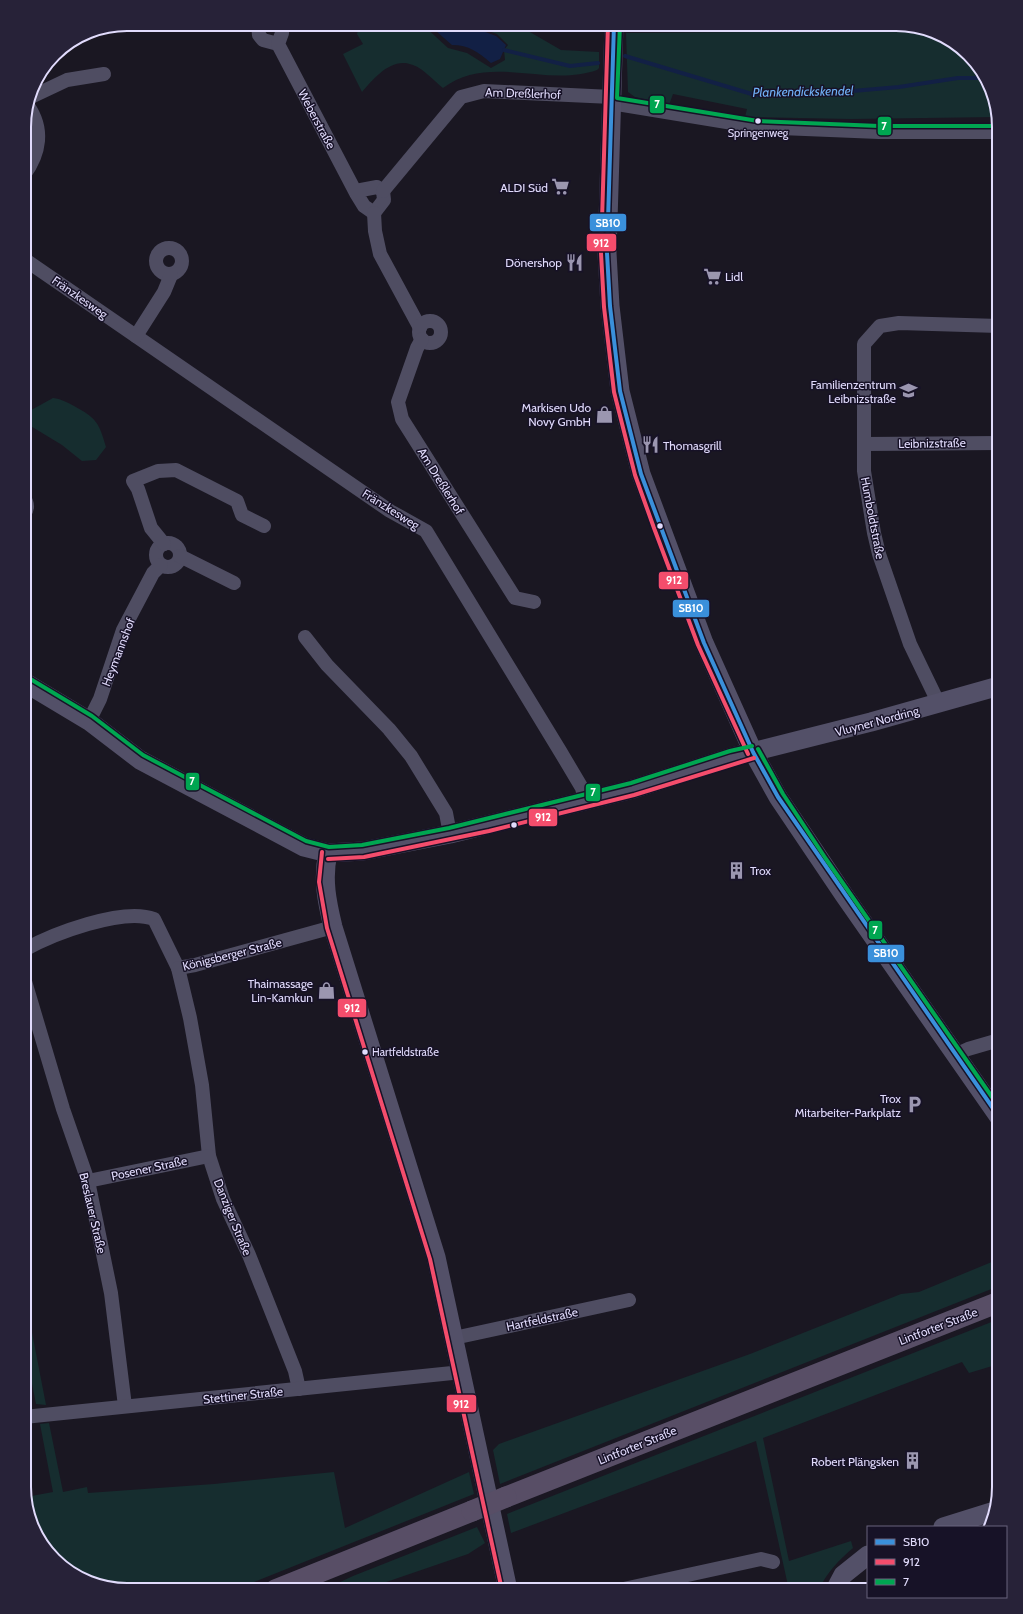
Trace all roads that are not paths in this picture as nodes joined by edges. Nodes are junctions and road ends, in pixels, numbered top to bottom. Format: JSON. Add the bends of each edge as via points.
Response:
{"nodes":[{"id":1,"x":259,"y":31,"type":"edge"},
{"id":2,"x":282,"y":31,"type":"edge"},
{"id":3,"x":614,"y":31,"type":"edge"},
{"id":4,"x":278,"y":44,"type":"junction"},
{"id":5,"x":104,"y":74,"type":"dead end"},
{"id":6,"x":37,"y":94,"type":"edge"},
{"id":7,"x":612,"y":100,"type":"junction"},
{"id":8,"x":32,"y":112,"type":"edge"},
{"id":9,"x":992,"y":132,"type":"edge"},
{"id":10,"x":31,"y":162,"type":"edge"},
{"id":11,"x":383,"y":191,"type":"junction"},
{"id":12,"x":356,"y":194,"type":"junction"},
{"id":13,"x":374,"y":213,"type":"junction"},
{"id":14,"x":31,"y":263,"type":"edge"},
{"id":15,"x":171,"y":275,"type":"dead end"},
{"id":16,"x":992,"y":326,"type":"edge"},
{"id":17,"x":136,"y":336,"type":"junction"},
{"id":18,"x":992,"y":443,"type":"edge"},
{"id":19,"x":865,"y":444,"type":"junction"},
{"id":20,"x":264,"y":526,"type":"dead end"},
{"id":21,"x":164,"y":544,"type":"junction"},
{"id":22,"x":180,"y":556,"type":"junction"},
{"id":23,"x":161,"y":565,"type":"junction"},
{"id":24,"x":234,"y":583,"type":"dead end"},
{"id":25,"x":534,"y":602,"type":"dead end"},
{"id":26,"x":305,"y":637,"type":"dead end"},
{"id":27,"x":31,"y":686,"type":"edge"},
{"id":28,"x":992,"y":688,"type":"edge"},
{"id":29,"x":939,"y":704,"type":"junction"},
{"id":30,"x":89,"y":721,"type":"junction"},
{"id":31,"x":753,"y":752,"type":"junction"},
{"id":32,"x":585,"y":801,"type":"junction"},
{"id":33,"x":450,"y":834,"type":"junction"},
{"id":34,"x":328,"y":853,"type":"junction"},
{"id":35,"x":333,"y":927,"type":"junction"},
{"id":36,"x":31,"y":946,"type":"edge"},
{"id":37,"x":178,"y":968,"type":"junction"},
{"id":38,"x":31,"y":1002,"type":"edge"},
{"id":39,"x":992,"y":1042,"type":"edge"},
{"id":40,"x":957,"y":1054,"type":"junction"},
{"id":41,"x":992,"y":1106,"type":"edge"},
{"id":42,"x":209,"y":1156,"type":"junction"},
{"id":43,"x":88,"y":1181,"type":"junction"},
{"id":44,"x":629,"y":1300,"type":"dead end"},
{"id":45,"x":992,"y":1305,"type":"edge"},
{"id":46,"x":454,"y":1338,"type":"junction"},
{"id":47,"x":462,"y":1372,"type":"junction"},
{"id":48,"x":299,"y":1389,"type":"junction"},
{"id":49,"x":125,"y":1406,"type":"junction"},
{"id":50,"x":31,"y":1416,"type":"edge"},
{"id":51,"x":989,"y":1513,"type":"edge"},
{"id":52,"x":946,"y":1526,"type":"edge"},
{"id":53,"x":867,"y":1556,"type":"edge"},
{"id":54,"x":773,"y":1562,"type":"dead end"},
{"id":55,"x":292,"y":1583,"type":"edge"},
{"id":56,"x":507,"y":1583,"type":"edge"},
{"id":57,"x":651,"y":1583,"type":"edge"},
{"id":58,"x":838,"y":1583,"type":"edge"}],
"edges":[{"from":1,"to":4,"type":"street","via":[[263,40]]},
{"from":2,"to":4,"type":"street"},
{"from":3,"to":7,"type":"street"},
{"from":4,"to":12,"type":"street","name":"Weberstraße"},
{"from":5,"to":6,"type":"street","via":[[67,80]]},
{"from":7,"to":9,"type":"street","via":[[757,127],[879,132]]},
{"from":7,"to":11,"type":"street","name":"Am Dreßlerhof","via":[[484,91],[461,97]]},
{"from":7,"to":31,"type":"street","via":[[607,253],[610,306],[620,391],[626,419],[641,474],[691,610]]},
{"from":8,"to":10,"type":"street","via":[[40,138]]},
{"from":11,"to":12,"type":"street","via":[[377,187],[361,190]]},
{"from":11,"to":13,"type":"street","via":[[384,200]]},
{"from":12,"to":13,"type":"street","name":"Weberstraße","via":[[364,206]]},
{"from":13,"to":25,"type":"street","name":"Am Dreßlerhof","via":[[380,254],[421,334],[398,402],[402,419],[515,598]]},
{"from":14,"to":17,"type":"street","name":"Fränzkesweg"},
{"from":15,"to":17,"type":"street","via":[[164,292]]},
{"from":16,"to":19,"type":"street","name":"Humboldtstraße","via":[[899,323],[880,326],[864,344]]},
{"from":17,"to":32,"type":"street","name":"Fränzkesweg","via":[[390,511],[426,531],[564,757],[582,788]]},
{"from":18,"to":19,"type":"street","name":"Leibnizstraße"},
{"from":19,"to":29,"type":"street","name":"Humboldtstraße","via":[[866,488],[879,554],[910,644]]},
{"from":20,"to":21,"type":"street","via":[[242,515],[237,501],[176,470],[158,471],[133,481],[151,528]]},
{"from":21,"to":22,"type":"street","via":[[173,544]]},
{"from":21,"to":23,"type":"street","via":[[157,554]]},
{"from":22,"to":23,"type":"street","via":[[175,565]]},
{"from":22,"to":24,"type":"street"},
{"from":23,"to":30,"type":"street","name":"Heymannshof","via":[[153,573],[123,630],[100,699]]},
{"from":26,"to":33,"type":"street","via":[[327,666],[389,729],[411,756],[446,813]]},
{"from":27,"to":30,"type":"street","name":"Vluyner Nordring"},
{"from":28,"to":29,"type":"street","name":"Vluyner Nordring"},
{"from":29,"to":31,"type":"street","name":"Vluyner Nordring"},
{"from":30,"to":34,"type":"street","name":"Vluyner Nordring","via":[[140,760],[304,847]]},
{"from":31,"to":32,"type":"street","name":"Vluyner Nordring","via":[[648,785]]},
{"from":31,"to":40,"type":"street","via":[[778,797],[821,862]]},
{"from":32,"to":33,"type":"street","name":"Vluyner Nordring"},
{"from":33,"to":34,"type":"street","name":"Vluyner Nordring","via":[[363,851]]},
{"from":34,"to":35,"type":"street","via":[[324,869],[325,895]]},
{"from":35,"to":37,"type":"street","name":"Königsberger Straße"},
{"from":35,"to":46,"type":"street","via":[[431,1242]]},
{"from":36,"to":37,"type":"street","name":"Königsberger Straße","via":[[76,928],[122,917],[143,915],[154,918]]},
{"from":37,"to":42,"type":"street","name":"Danziger Straße","via":[[202,1085]]},
{"from":38,"to":43,"type":"street","name":"Breslauer Straße","via":[[63,1109]]},
{"from":39,"to":40,"type":"street"},
{"from":40,"to":41,"type":"street"},
{"from":42,"to":43,"type":"street","name":"Posener Straße"},
{"from":42,"to":48,"type":"street","name":"Danziger Straße","via":[[223,1199],[254,1270]]},
{"from":43,"to":49,"type":"street","name":"Breslauer Straße","via":[[111,1293]]},
{"from":44,"to":46,"type":"street","name":"Hartfeldstraße"},
{"from":45,"to":55,"type":"main road","name":"Lintforter Straße","bridge":true},
{"from":46,"to":47,"type":"street"},
{"from":47,"to":48,"type":"street","name":"Stettiner Straße"},
{"from":47,"to":56,"type":"street"},
{"from":48,"to":49,"type":"street","name":"Stettiner Straße"},
{"from":49,"to":50,"type":"street","name":"Stettiner Straße"},
{"from":51,"to":52,"type":"street"},
{"from":53,"to":58,"type":"street","via":[[843,1575]]},
{"from":54,"to":57,"type":"street","via":[[761,1559]]}]}
